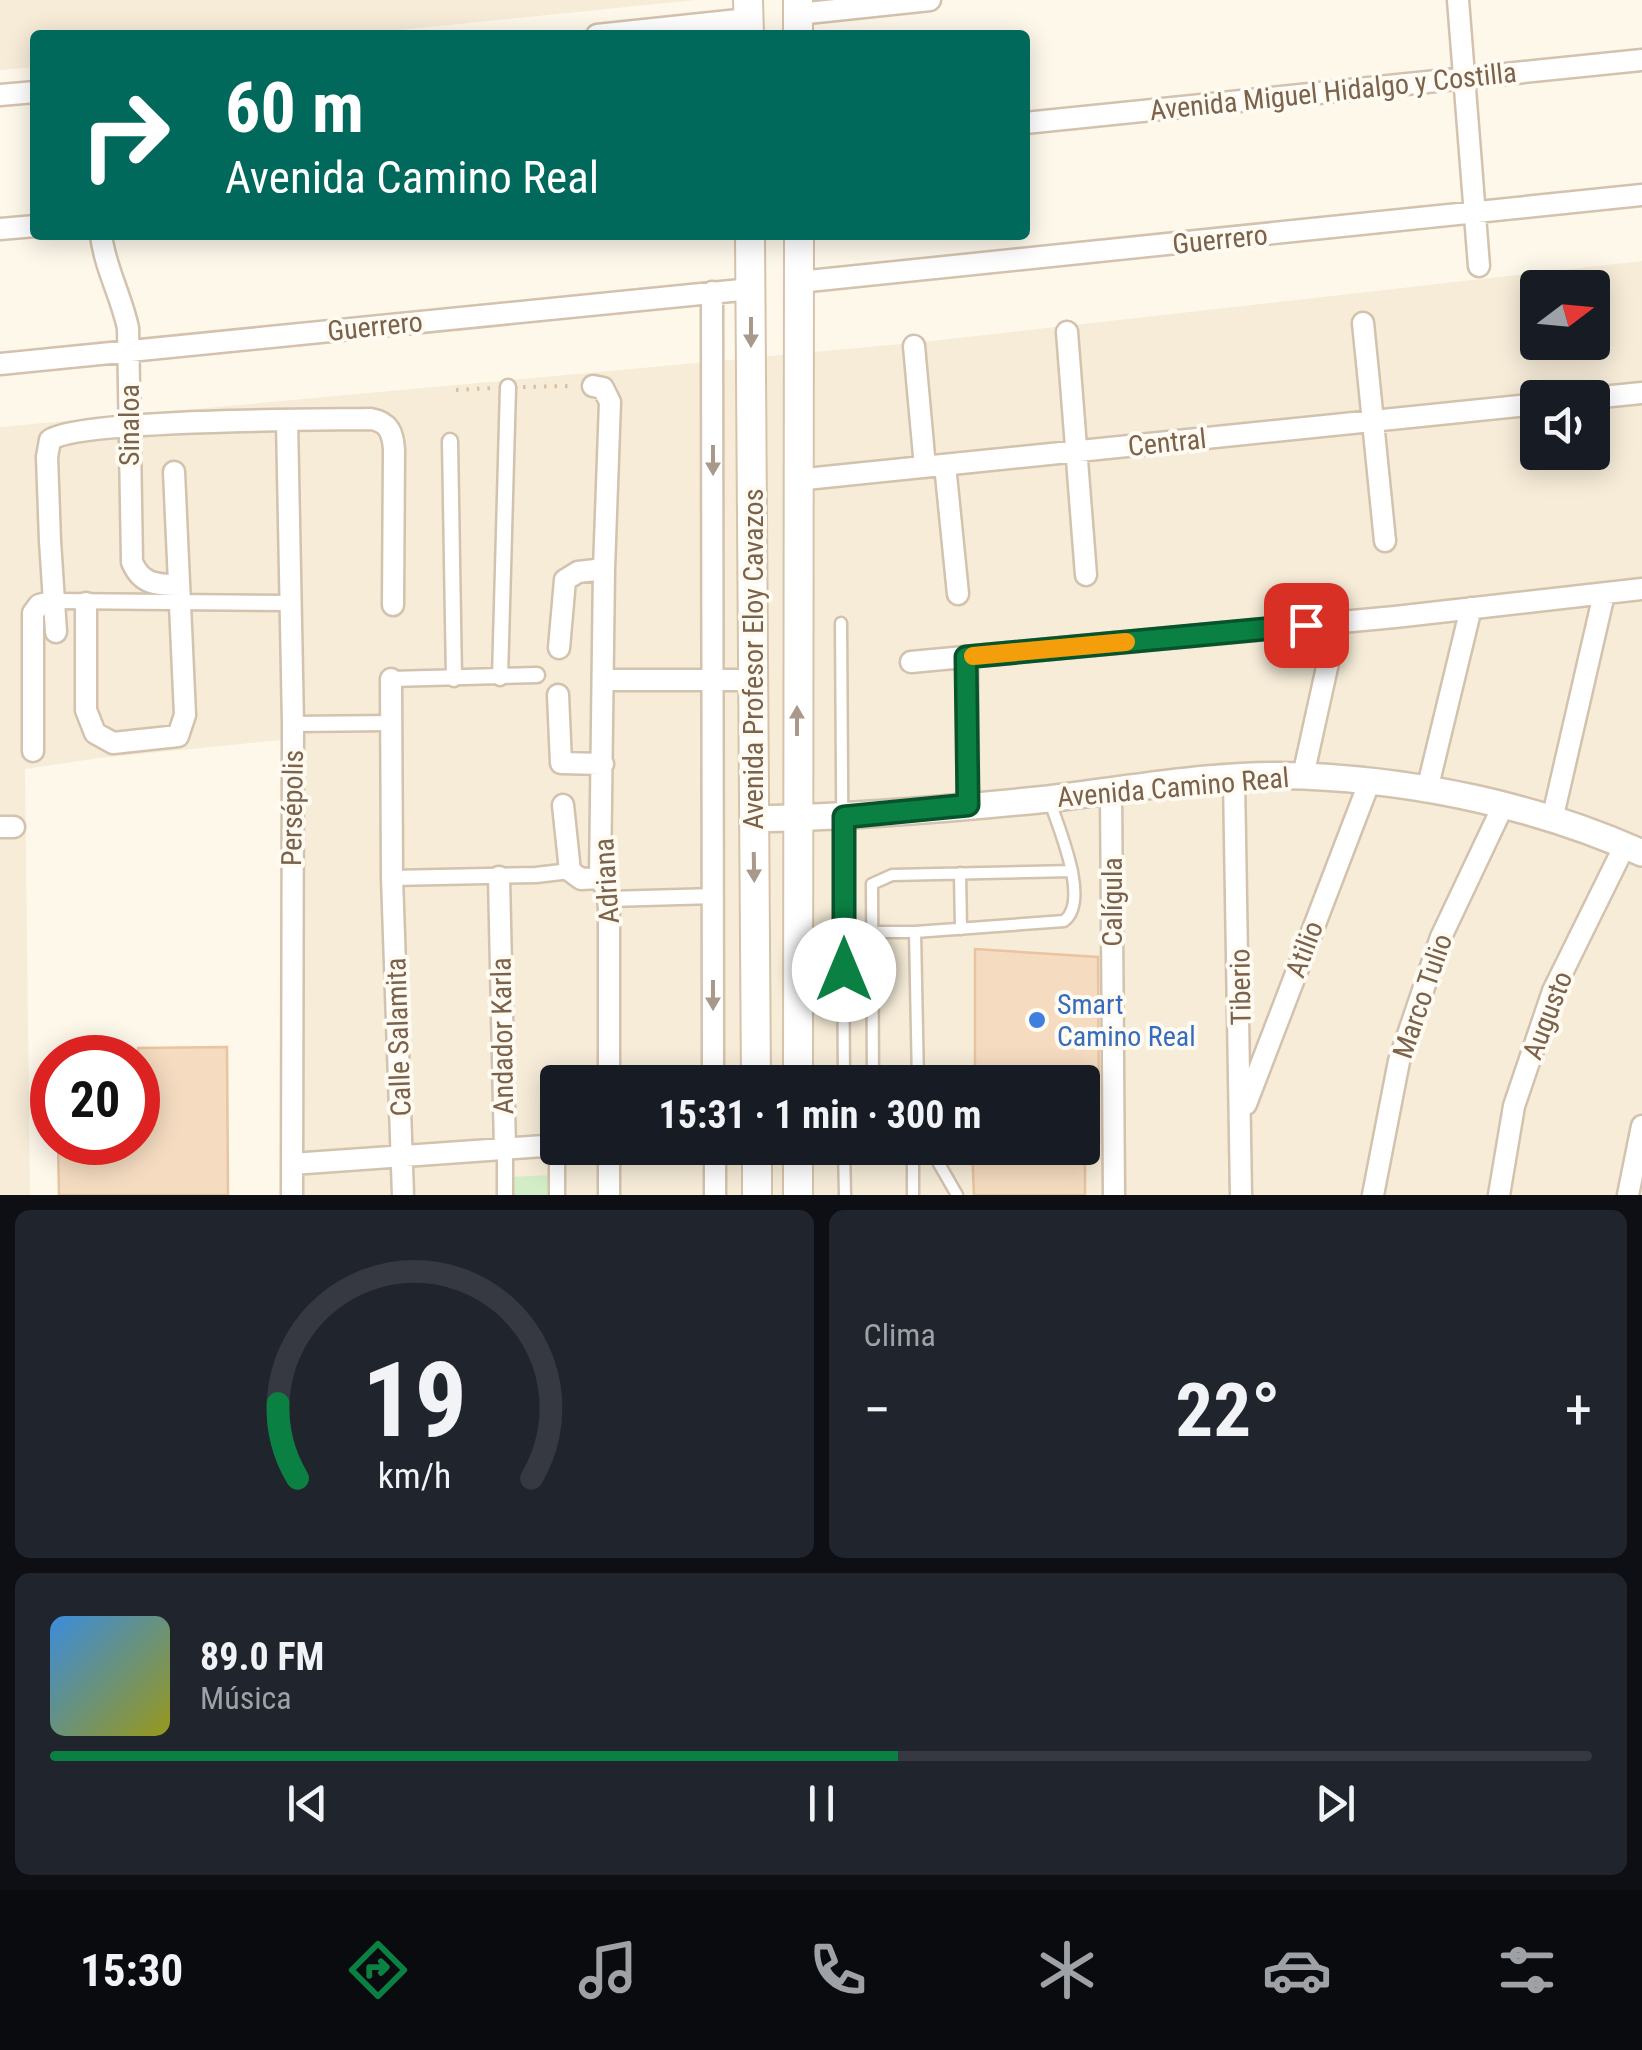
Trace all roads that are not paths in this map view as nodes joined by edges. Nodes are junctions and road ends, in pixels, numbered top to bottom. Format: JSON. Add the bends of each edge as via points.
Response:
{"nodes":[{"id":1,"x":930,"y":0,"type":"edge"},
{"id":2,"x":1458,"y":0,"type":"edge"},
{"id":3,"x":848,"y":5,"type":"edge"},
{"id":4,"x":798,"y":16,"type":"edge"},
{"id":5,"x":748,"y":18,"type":"edge"},
{"id":6,"x":641,"y":30,"type":"edge"},
{"id":7,"x":1642,"y":60,"type":"edge"},
{"id":8,"x":1465,"y":78,"type":"junction"},
{"id":9,"x":30,"y":92,"type":"edge"},
{"id":10,"x":0,"y":95,"type":"edge"},
{"id":11,"x":1030,"y":122,"type":"edge"},
{"id":12,"x":1642,"y":195,"type":"edge"},
{"id":13,"x":1476,"y":212,"type":"junction"},
{"id":14,"x":30,"y":226,"type":"edge"},
{"id":15,"x":0,"y":229,"type":"edge"},
{"id":16,"x":102,"y":240,"type":"edge"},
{"id":17,"x":750,"y":240,"type":"edge"},
{"id":18,"x":798,"y":240,"type":"edge"},
{"id":19,"x":1479,"y":266,"type":"dead end"},
{"id":20,"x":799,"y":282,"type":"junction"},
{"id":21,"x":751,"y":288,"type":"junction"},
{"id":22,"x":712,"y":292,"type":"junction"},
{"id":23,"x":1363,"y":323,"type":"dead end"},
{"id":24,"x":1067,"y":332,"type":"dead end"},
{"id":25,"x":914,"y":346,"type":"dead end"},
{"id":26,"x":129,"y":351,"type":"junction"},
{"id":27,"x":0,"y":364,"type":"edge"},
{"id":28,"x":593,"y":386,"type":"dead end"},
{"id":29,"x":508,"y":387,"type":"dead end"},
{"id":30,"x":1642,"y":392,"type":"edge"},
{"id":31,"x":1610,"y":396,"type":"edge"},
{"id":32,"x":1520,"y":406,"type":"edge"},
{"id":33,"x":287,"y":421,"type":"junction"},
{"id":34,"x":1374,"y":421,"type":"junction"},
{"id":35,"x":128,"y":426,"type":"junction"},
{"id":36,"x":450,"y":441,"type":"dead end"},
{"id":37,"x":1076,"y":452,"type":"junction"},
{"id":38,"x":935,"y":466,"type":"junction"},
{"id":39,"x":174,"y":472,"type":"dead end"},
{"id":40,"x":796,"y":480,"type":"junction"},
{"id":41,"x":1385,"y":541,"type":"dead end"},
{"id":42,"x":604,"y":569,"type":"junction"},
{"id":43,"x":1086,"y":575,"type":"dead end"},
{"id":44,"x":1642,"y":589,"type":"edge"},
{"id":45,"x":179,"y":593,"type":"junction"},
{"id":46,"x":958,"y":594,"type":"dead end"},
{"id":47,"x":1604,"y":594,"type":"junction"},
{"id":48,"x":54,"y":602,"type":"junction"},
{"id":49,"x":291,"y":603,"type":"junction"},
{"id":50,"x":86,"y":604,"type":"junction"},
{"id":51,"x":392,"y":605,"type":"dead end"},
{"id":52,"x":1471,"y":608,"type":"junction"},
{"id":53,"x":1336,"y":622,"type":"junction"},
{"id":54,"x":841,"y":623,"type":"dead end"},
{"id":55,"x":56,"y":632,"type":"dead end"},
{"id":56,"x":559,"y":648,"type":"dead end"},
{"id":57,"x":966,"y":657,"type":"junction"},
{"id":58,"x":911,"y":662,"type":"dead end"},
{"id":59,"x":537,"y":676,"type":"dead end"},
{"id":60,"x":500,"y":678,"type":"junction"},
{"id":61,"x":391,"y":679,"type":"joint"},
{"id":62,"x":454,"y":679,"type":"junction"},
{"id":63,"x":713,"y":679,"type":"junction"},
{"id":64,"x":605,"y":680,"type":"junction"},
{"id":65,"x":752,"y":680,"type":"junction"},
{"id":66,"x":558,"y":695,"type":"dead end"},
{"id":67,"x":392,"y":723,"type":"junction"},
{"id":68,"x":293,"y":724,"type":"junction"},
{"id":69,"x":32,"y":751,"type":"dead end"},
{"id":70,"x":603,"y":764,"type":"junction"},
{"id":71,"x":1303,"y":776,"type":"junction"},
{"id":72,"x":1234,"y":779,"type":"junction"},
{"id":73,"x":1369,"y":783,"type":"junction"},
{"id":74,"x":1111,"y":789,"type":"junction"},
{"id":75,"x":1427,"y":790,"type":"junction"},
{"id":76,"x":1049,"y":798,"type":"junction"},
{"id":77,"x":563,"y":805,"type":"dead end"},
{"id":78,"x":968,"y":805,"type":"junction"},
{"id":79,"x":1503,"y":806,"type":"junction"},
{"id":80,"x":844,"y":817,"type":"junction"},
{"id":81,"x":797,"y":818,"type":"junction"},
{"id":82,"x":754,"y":819,"type":"junction"},
{"id":83,"x":1552,"y":820,"type":"junction"},
{"id":84,"x":1633,"y":849,"type":"edge"},
{"id":85,"x":570,"y":871,"type":"junction"},
{"id":86,"x":1072,"y":871,"type":"junction"},
{"id":87,"x":960,"y":874,"type":"junction"},
{"id":88,"x":499,"y":877,"type":"junction"},
{"id":89,"x":392,"y":878,"type":"junction"},
{"id":90,"x":604,"y":888,"type":"junction"},
{"id":91,"x":714,"y":896,"type":"junction"},
{"id":92,"x":961,"y":929,"type":"junction"},
{"id":93,"x":844,"y":932,"type":"junction"},
{"id":94,"x":871,"y":932,"type":"junction"},
{"id":95,"x":915,"y":932,"type":"junction"},
{"id":96,"x":609,"y":1065,"type":"edge"},
{"id":97,"x":714,"y":1065,"type":"edge"},
{"id":98,"x":756,"y":1065,"type":"edge"},
{"id":99,"x":798,"y":1065,"type":"edge"},
{"id":100,"x":844,"y":1065,"type":"edge"},
{"id":101,"x":873,"y":1065,"type":"edge"},
{"id":102,"x":918,"y":1065,"type":"edge"},
{"id":103,"x":1242,"y":1115,"type":"junction"},
{"id":104,"x":1642,"y":1126,"type":"edge"},
{"id":105,"x":540,"y":1146,"type":"edge"},
{"id":106,"x":505,"y":1149,"type":"junction"},
{"id":107,"x":403,"y":1157,"type":"junction"},
{"id":108,"x":292,"y":1164,"type":"junction"},
{"id":109,"x":557,"y":1165,"type":"edge"},
{"id":110,"x":609,"y":1165,"type":"edge"},
{"id":111,"x":714,"y":1165,"type":"edge"},
{"id":112,"x":757,"y":1165,"type":"edge"},
{"id":113,"x":798,"y":1165,"type":"edge"},
{"id":114,"x":844,"y":1165,"type":"edge"},
{"id":115,"x":912,"y":1165,"type":"edge"},
{"id":116,"x":940,"y":1165,"type":"edge"},
{"id":117,"x":292,"y":1195,"type":"edge"},
{"id":118,"x":403,"y":1195,"type":"edge"},
{"id":119,"x":505,"y":1195,"type":"edge"},
{"id":120,"x":557,"y":1195,"type":"edge"},
{"id":121,"x":609,"y":1195,"type":"edge"},
{"id":122,"x":715,"y":1195,"type":"edge"},
{"id":123,"x":757,"y":1195,"type":"edge"},
{"id":124,"x":798,"y":1195,"type":"edge"},
{"id":125,"x":845,"y":1195,"type":"edge"},
{"id":126,"x":913,"y":1195,"type":"edge"},
{"id":127,"x":957,"y":1195,"type":"edge"},
{"id":128,"x":1114,"y":1195,"type":"edge"},
{"id":129,"x":1241,"y":1195,"type":"edge"},
{"id":130,"x":1372,"y":1195,"type":"edge"},
{"id":131,"x":1500,"y":1195,"type":"edge"},
{"id":132,"x":1628,"y":1195,"type":"edge"}],
"edges":[{"from":1,"to":3,"type":"street"},
{"from":2,"to":8,"type":"street"},
{"from":3,"to":4,"type":"street"},
{"from":5,"to":6,"type":"street"},
{"from":7,"to":8,"type":"street","name":"Avenida Miguel Hidalgo y Costilla"},
{"from":8,"to":11,"type":"street","name":"Avenida Miguel Hidalgo y Costilla"},
{"from":8,"to":13,"type":"street"},
{"from":9,"to":10,"type":"street"},
{"from":12,"to":13,"type":"street","name":"Guerrero"},
{"from":13,"to":19,"type":"street"},
{"from":13,"to":20,"type":"street","name":"Guerrero"},
{"from":14,"to":15,"type":"street"},
{"from":16,"to":26,"type":"street","name":"Sinaloa","via":[[123,305]]},
{"from":17,"to":21,"type":"main road","name":"Avenida Profesor Eloy Cavazos"},
{"from":18,"to":20,"type":"main road","name":"Avenida Profesor Eloy Cavazos"},
{"from":20,"to":40,"type":"main road","name":"Avenida Profesor Eloy Cavazos"},
{"from":21,"to":22,"type":"street","name":"Guerrero"},
{"from":21,"to":65,"type":"main road","name":"Avenida Profesor Eloy Cavazos","one_way":true},
{"from":22,"to":26,"type":"street","name":"Guerrero"},
{"from":22,"to":63,"type":"street","one_way":true},
{"from":23,"to":34,"type":"street"},
{"from":24,"to":37,"type":"street"},
{"from":25,"to":38,"type":"street"},
{"from":26,"to":27,"type":"street","name":"Guerrero"},
{"from":26,"to":35,"type":"street","name":"Sinaloa"},
{"from":28,"to":42,"type":"street","name":"Adriana","via":[[610,402]]},
{"from":29,"to":60,"type":"street"},
{"from":30,"to":31,"type":"street"},
{"from":32,"to":34,"type":"street","name":"Central"},
{"from":33,"to":35,"type":"street"},
{"from":33,"to":49,"type":"street","name":"Persépolis"},
{"from":33,"to":51,"type":"street","via":[[371,418],[388,426],[394,450]]},
{"from":34,"to":37,"type":"street","name":"Central"},
{"from":34,"to":41,"type":"street"},
{"from":35,"to":45,"type":"street","name":"Sinaloa","via":[[132,562],[141,578]]},
{"from":35,"to":48,"type":"street","via":[[50,440]]},
{"from":36,"to":62,"type":"street"},
{"from":37,"to":38,"type":"street","name":"Central"},
{"from":37,"to":43,"type":"street"},
{"from":38,"to":40,"type":"street","name":"Central"},
{"from":38,"to":46,"type":"street"},
{"from":39,"to":45,"type":"street"},
{"from":81,"to":40,"type":"main road","name":"Avenida Profesor Eloy Cavazos","one_way":true},
{"from":42,"to":56,"type":"street","via":[[565,580]]},
{"from":42,"to":64,"type":"street","name":"Adriana"},
{"from":44,"to":47,"type":"street"},
{"from":45,"to":49,"type":"street"},
{"from":45,"to":50,"type":"street"},
{"from":45,"to":50,"type":"street","via":[[185,715],[182,732],[166,740],[113,743],[95,733],[86,710]]},
{"from":47,"to":52,"type":"street"},
{"from":47,"to":83,"type":"street"},
{"from":48,"to":50,"type":"street"},
{"from":48,"to":55,"type":"street"},
{"from":48,"to":69,"type":"street","via":[[33,613]]},
{"from":49,"to":68,"type":"street","name":"Persépolis"},
{"from":52,"to":53,"type":"street"},
{"from":52,"to":75,"type":"street"},
{"from":53,"to":57,"type":"street"},
{"from":53,"to":71,"type":"street"},
{"from":54,"to":80,"type":"lane"},
{"from":57,"to":58,"type":"street"},
{"from":57,"to":78,"type":"street"},
{"from":59,"to":60,"type":"street"},
{"from":60,"to":62,"type":"street"},
{"from":61,"to":62,"type":"street"},
{"from":61,"to":67,"type":"street","name":"Calle Salamita"},
{"from":63,"to":64,"type":"street"},
{"from":63,"to":65,"type":"street"},
{"from":63,"to":91,"type":"street"},
{"from":64,"to":70,"type":"street","name":"Adriana"},
{"from":65,"to":82,"type":"main road","name":"Avenida Profesor Eloy Cavazos"},
{"from":66,"to":70,"type":"street","via":[[561,763]]},
{"from":67,"to":68,"type":"street"},
{"from":67,"to":89,"type":"street","name":"Calle Salamita"},
{"from":68,"to":108,"type":"street","name":"Persépolis"},
{"from":70,"to":90,"type":"street","name":"Adriana"},
{"from":71,"to":72,"type":"street","name":"Avenida Camino Real"},
{"from":71,"to":73,"type":"street","name":"Avenida Camino Real"},
{"from":72,"to":74,"type":"street","name":"Avenida Camino Real"},
{"from":72,"to":103,"type":"street","name":"Tiberio"},
{"from":73,"to":75,"type":"street","name":"Avenida Camino Real"},
{"from":73,"to":103,"type":"street","name":"Atilio"},
{"from":74,"to":76,"type":"street","name":"Avenida Camino Real"},
{"from":74,"to":128,"type":"street","name":"Calígula"},
{"from":75,"to":79,"type":"street","name":"Avenida Camino Real"},
{"from":76,"to":78,"type":"street","name":"Avenida Camino Real"},
{"from":76,"to":86,"type":"lane"},
{"from":77,"to":85,"type":"street"},
{"from":78,"to":80,"type":"street","name":"Avenida Camino Real"},
{"from":79,"to":83,"type":"street","name":"Avenida Camino Real"},
{"from":79,"to":130,"type":"street","name":"Marco Tulio","via":[[1441,937],[1398,1061]]},
{"from":80,"to":81,"type":"street","name":"Avenida Camino Real"},
{"from":80,"to":93,"type":"lane"},
{"from":81,"to":82,"type":"street","name":"Avenida Camino Real"},
{"from":81,"to":99,"type":"main road","name":"Avenida Profesor Eloy Cavazos"},
{"from":82,"to":98,"type":"main road","name":"Avenida Profesor Eloy Cavazos","one_way":true},
{"from":83,"to":84,"type":"street","name":"Avenida Camino Real"},
{"from":84,"to":131,"type":"street","name":"Augusto","via":[[1553,990],[1514,1106]]},
{"from":85,"to":88,"type":"street"},
{"from":85,"to":90,"type":"street"},
{"from":86,"to":87,"type":"lane"},
{"from":86,"to":92,"type":"lane","via":[[1075,909],[1064,921]]},
{"from":87,"to":92,"type":"lane"},
{"from":87,"to":94,"type":"lane","via":[[877,880],[870,892]]},
{"from":88,"to":89,"type":"street"},
{"from":88,"to":106,"type":"street","name":"Andador Karla"},
{"from":89,"to":107,"type":"street","name":"Calle Salamita"},
{"from":90,"to":91,"type":"street"},
{"from":90,"to":96,"type":"street","name":"Adriana"},
{"from":91,"to":97,"type":"street","one_way":true},
{"from":92,"to":95,"type":"lane"},
{"from":93,"to":94,"type":"lane"},
{"from":93,"to":100,"type":"lane"},
{"from":94,"to":95,"type":"lane"},
{"from":94,"to":101,"type":"lane"},
{"from":95,"to":102,"type":"lane"},
{"from":103,"to":129,"type":"street","name":"Tiberio"},
{"from":104,"to":132,"type":"street"},
{"from":105,"to":106,"type":"street"},
{"from":106,"to":107,"type":"street"},
{"from":106,"to":119,"type":"street","name":"Andador Karla"},
{"from":107,"to":108,"type":"street"},
{"from":107,"to":118,"type":"street","name":"Calle Salamita"},
{"from":108,"to":117,"type":"street","name":"Persépolis"},
{"from":109,"to":120,"type":"street"},
{"from":110,"to":121,"type":"street"},
{"from":111,"to":122,"type":"street"},
{"from":112,"to":123,"type":"main road"},
{"from":113,"to":124,"type":"main road"},
{"from":114,"to":125,"type":"lane"},
{"from":115,"to":126,"type":"lane"},
{"from":116,"to":127,"type":"lane"}]}
